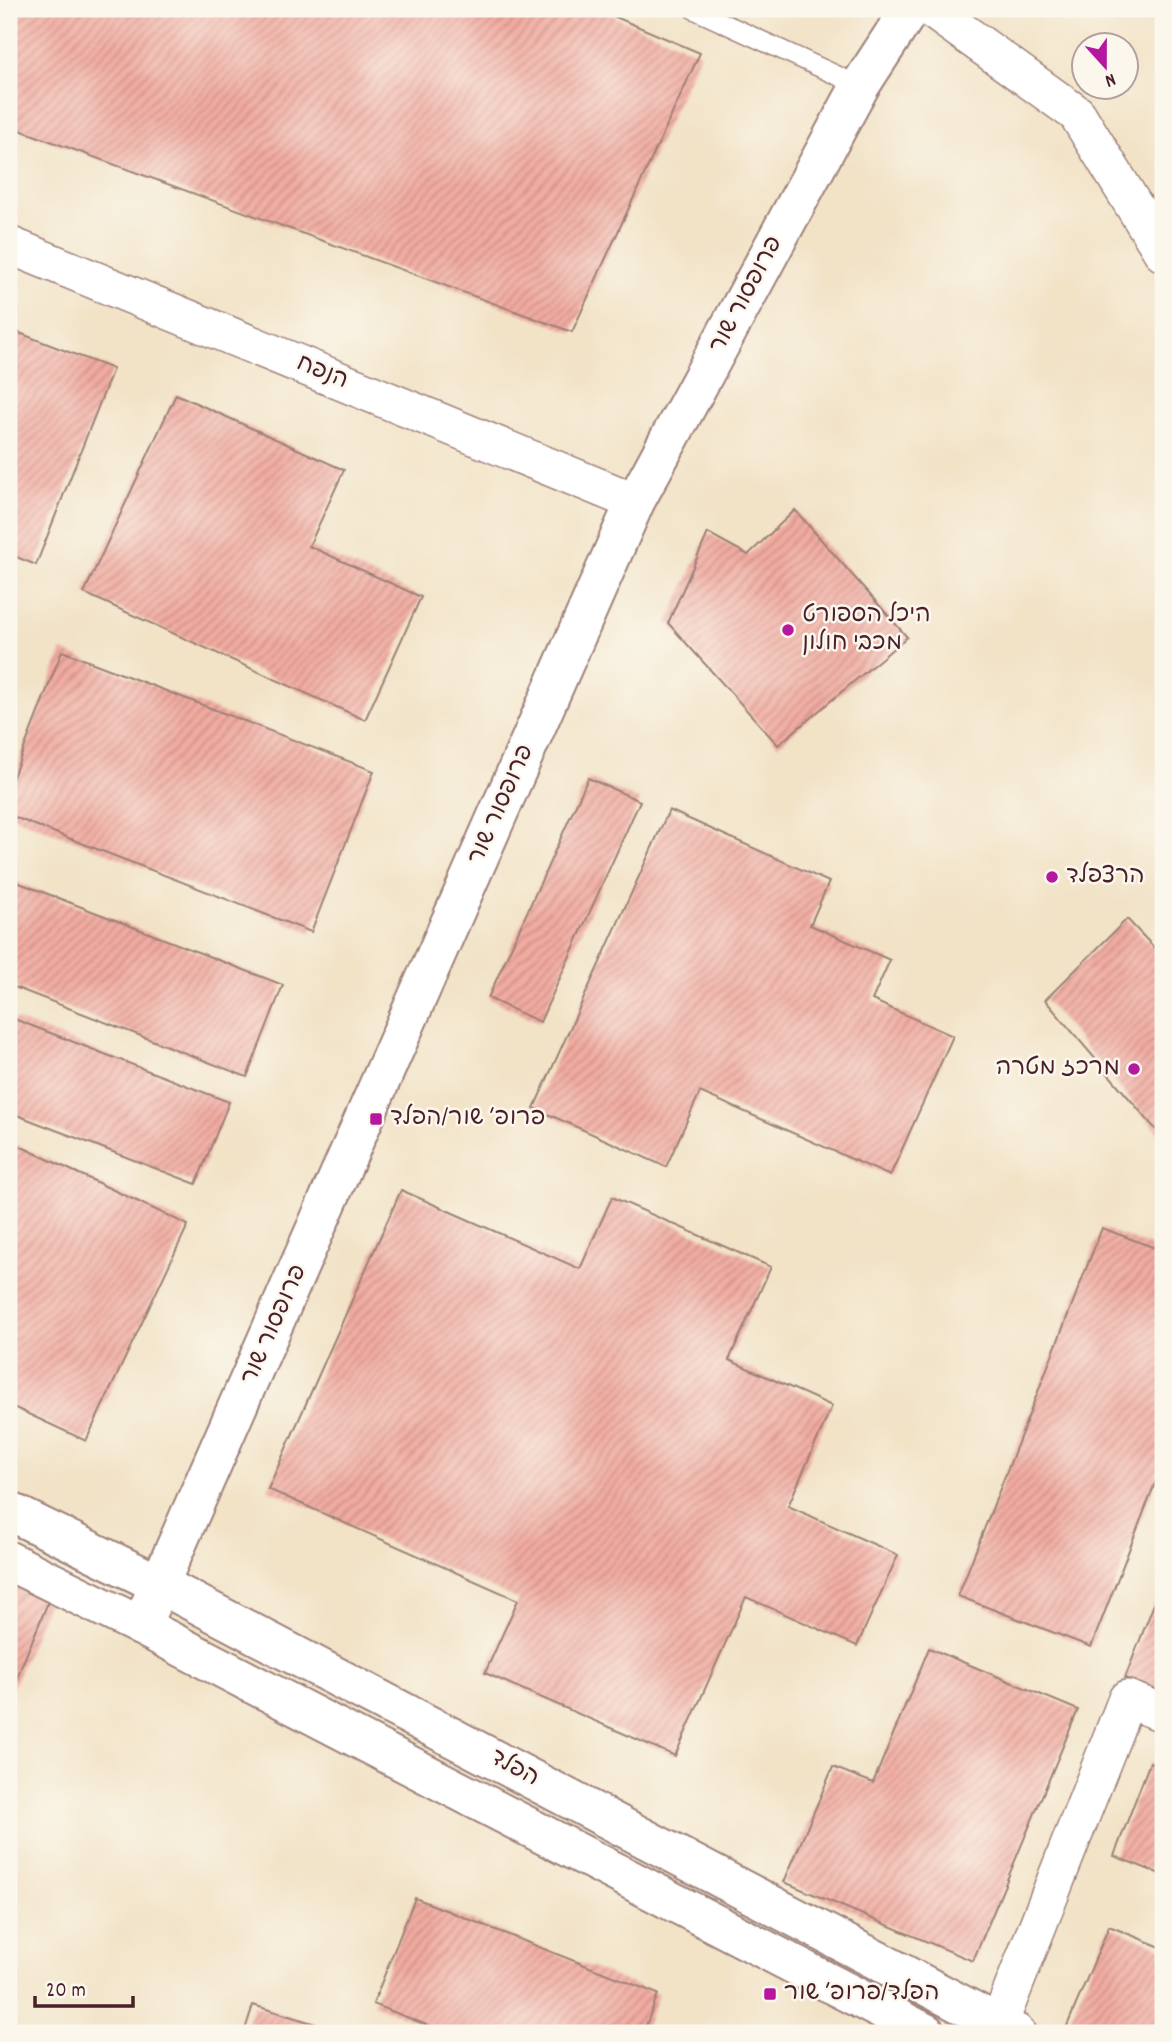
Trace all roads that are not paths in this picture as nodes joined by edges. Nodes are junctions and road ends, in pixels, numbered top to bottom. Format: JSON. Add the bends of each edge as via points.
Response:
{"nodes":[{"id":1,"x":692,"y":9,"type":"edge"},
{"id":2,"x":910,"y":9,"type":"edge"},
{"id":3,"x":931,"y":9,"type":"edge"},
{"id":4,"x":725,"y":15,"type":"edge"},
{"id":5,"x":860,"y":86,"type":"junction"},
{"id":6,"x":9,"y":245,"type":"edge"},
{"id":7,"x":1163,"y":253,"type":"edge"},
{"id":8,"x":635,"y":502,"type":"junction"},
{"id":9,"x":9,"y":1511,"type":"edge"},
{"id":10,"x":9,"y":1561,"type":"edge"},
{"id":11,"x":162,"y":1585,"type":"junction"},
{"id":12,"x":141,"y":1626,"type":"junction"},
{"id":13,"x":1163,"y":1713,"type":"edge"},
{"id":14,"x":1008,"y":2029,"type":"edge"},
{"id":15,"x":926,"y":2033,"type":"edge"}],
"edges":[{"from":1,"to":4,"type":"lane"},
{"from":2,"to":5,"type":"street","name":"פרופסור שור"},
{"from":3,"to":7,"type":"street","via":[[1077,114]]},
{"from":4,"to":5,"type":"lane"},
{"from":5,"to":8,"type":"street","name":"פרופסור שור"},
{"from":6,"to":8,"type":"street","name":"הנפח"},
{"from":8,"to":11,"type":"street","name":"פרופסור שור"},
{"from":9,"to":11,"type":"street","name":"הפלד"},
{"from":10,"to":12,"type":"street","name":"הפלד"},
{"from":11,"to":12,"type":"street","name":"פרופסור שור"},
{"from":11,"to":14,"type":"street","name":"הפלד"},
{"from":12,"to":15,"type":"street","name":"הפלד"},
{"from":13,"to":14,"type":"street","via":[[1127,1699]]}]}
